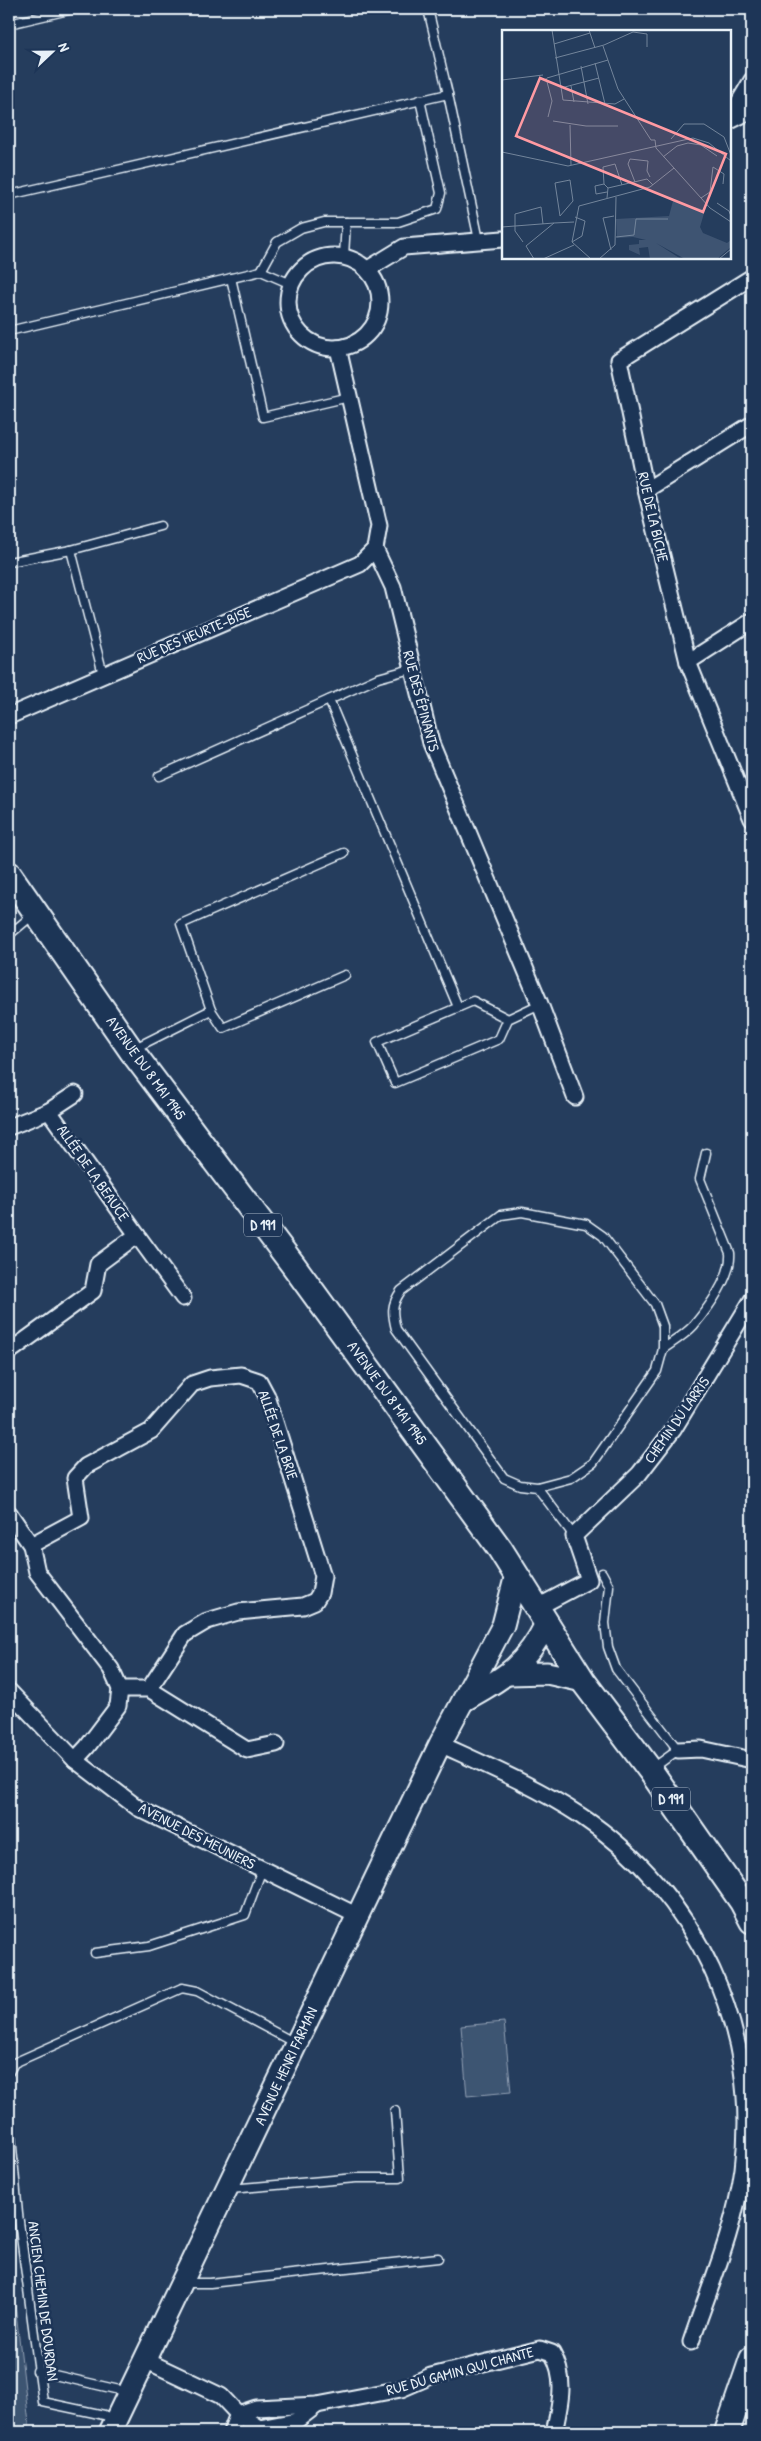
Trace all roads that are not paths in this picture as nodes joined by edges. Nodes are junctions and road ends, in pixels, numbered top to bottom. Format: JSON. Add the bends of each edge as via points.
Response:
{"nodes":[{"id":1,"x":73,"y":9,"type":"edge"},
{"id":2,"x":428,"y":9,"type":"edge"},
{"id":3,"x":9,"y":24,"type":"edge"},
{"id":4,"x":752,"y":80,"type":"edge"},
{"id":5,"x":448,"y":94,"type":"junction"},
{"id":6,"x":420,"y":100,"type":"junction"},
{"id":7,"x":752,"y":110,"type":"edge"},
{"id":8,"x":731,"y":115,"type":"edge"},
{"id":9,"x":731,"y":120,"type":"edge"},
{"id":10,"x":9,"y":195,"type":"edge"},
{"id":11,"x":346,"y":222,"type":"junction"},
{"id":12,"x":502,"y":239,"type":"edge"},
{"id":13,"x":479,"y":240,"type":"junction"},
{"id":14,"x":344,"y":256,"type":"junction"},
{"id":15,"x":368,"y":270,"type":"junction"},
{"id":16,"x":261,"y":272,"type":"junction"},
{"id":17,"x":752,"y":277,"type":"edge"},
{"id":18,"x":231,"y":278,"type":"junction"},
{"id":19,"x":291,"y":284,"type":"junction"},
{"id":20,"x":9,"y":331,"type":"edge"},
{"id":21,"x":338,"y":348,"type":"junction"},
{"id":22,"x":349,"y":398,"type":"junction"},
{"id":23,"x":752,"y":424,"type":"edge"},
{"id":24,"x":646,"y":490,"type":"junction"},
{"id":25,"x":160,"y":526,"type":"dead end"},
{"id":26,"x":375,"y":549,"type":"junction"},
{"id":27,"x":70,"y":550,"type":"junction"},
{"id":28,"x":9,"y":562,"type":"edge"},
{"id":29,"x":752,"y":621,"type":"edge"},
{"id":30,"x":688,"y":662,"type":"junction"},
{"id":31,"x":411,"y":669,"type":"junction"},
{"id":32,"x":103,"y":674,"type":"junction"},
{"id":33,"x":329,"y":700,"type":"junction"},
{"id":34,"x":9,"y":716,"type":"edge"},
{"id":35,"x":159,"y":776,"type":"dead end"},
{"id":36,"x":752,"y":819,"type":"edge"},
{"id":37,"x":344,"y":853,"type":"dead end"},
{"id":38,"x":9,"y":874,"type":"edge"},
{"id":39,"x":36,"y":913,"type":"junction"},
{"id":40,"x":10,"y":934,"type":"edge"},
{"id":41,"x":345,"y":975,"type":"dead end"},
{"id":42,"x":540,"y":1004,"type":"junction"},
{"id":43,"x":458,"y":1007,"type":"junction"},
{"id":44,"x":211,"y":1010,"type":"junction"},
{"id":45,"x":508,"y":1019,"type":"junction"},
{"id":46,"x":131,"y":1050,"type":"junction"},
{"id":47,"x":75,"y":1094,"type":"dead end"},
{"id":48,"x":575,"y":1097,"type":"dead end"},
{"id":49,"x":49,"y":1111,"type":"junction"},
{"id":50,"x":9,"y":1127,"type":"edge"},
{"id":51,"x":706,"y":1154,"type":"dead end"},
{"id":52,"x":137,"y":1235,"type":"junction"},
{"id":53,"x":182,"y":1298,"type":"dead end"},
{"id":54,"x":752,"y":1300,"type":"edge"},
{"id":55,"x":664,"y":1349,"type":"junction"},
{"id":56,"x":9,"y":1352,"type":"edge"},
{"id":57,"x":537,"y":1487,"type":"junction"},
{"id":58,"x":9,"y":1513,"type":"edge"},
{"id":59,"x":574,"y":1536,"type":"junction"},
{"id":60,"x":31,"y":1545,"type":"junction"},
{"id":61,"x":602,"y":1573,"type":"dead end"},
{"id":62,"x":516,"y":1575,"type":"junction"},
{"id":63,"x":541,"y":1616,"type":"junction"},
{"id":64,"x":503,"y":1625,"type":"junction"},
{"id":65,"x":510,"y":1674,"type":"junction"},
{"id":66,"x":584,"y":1681,"type":"junction"},
{"id":67,"x":120,"y":1689,"type":"junction"},
{"id":68,"x":149,"y":1689,"type":"junction"},
{"id":69,"x":463,"y":1701,"type":"junction"},
{"id":70,"x":12,"y":1702,"type":"edge"},
{"id":71,"x":276,"y":1744,"type":"dead end"},
{"id":72,"x":440,"y":1744,"type":"junction"},
{"id":73,"x":678,"y":1750,"type":"junction"},
{"id":74,"x":75,"y":1760,"type":"junction"},
{"id":75,"x":752,"y":1760,"type":"edge"},
{"id":76,"x":650,"y":1770,"type":"junction"},
{"id":77,"x":262,"y":1869,"type":"junction"},
{"id":78,"x":358,"y":1916,"type":"junction"},
{"id":79,"x":752,"y":1921,"type":"edge"},
{"id":80,"x":95,"y":1953,"type":"dead end"},
{"id":81,"x":297,"y":2044,"type":"junction"},
{"id":82,"x":9,"y":2072,"type":"edge"},
{"id":83,"x":395,"y":2111,"type":"dead end"},
{"id":84,"x":9,"y":2114,"type":"edge"},
{"id":85,"x":228,"y":2189,"type":"junction"},
{"id":86,"x":438,"y":2258,"type":"dead end"},
{"id":87,"x":181,"y":2283,"type":"junction"},
{"id":88,"x":691,"y":2342,"type":"dead end"},
{"id":89,"x":752,"y":2359,"type":"edge"},
{"id":90,"x":145,"y":2360,"type":"junction"},
{"id":91,"x":37,"y":2371,"type":"junction"},
{"id":92,"x":130,"y":2392,"type":"junction"},
{"id":93,"x":238,"y":2414,"type":"junction"},
{"id":94,"x":113,"y":2426,"type":"edge"},
{"id":95,"x":231,"y":2432,"type":"edge"},
{"id":96,"x":554,"y":2432,"type":"edge"},
{"id":97,"x":727,"y":2432,"type":"edge"}],
"edges":[{"from":1,"to":3,"type":"lane"},
{"from":2,"to":5,"type":"lane"},
{"from":4,"to":8,"type":"street"},
{"from":5,"to":6,"type":"lane"},
{"from":5,"to":13,"type":"lane"},
{"from":6,"to":10,"type":"lane"},
{"from":6,"to":11,"type":"lane","via":[[441,193],[437,209],[398,222]]},
{"from":7,"to":9,"type":"street"},
{"from":11,"to":14,"type":"lane"},
{"from":11,"to":16,"type":"lane","via":[[324,222],[301,228],[277,242]]},
{"from":12,"to":13,"type":"street"},
{"from":13,"to":15,"type":"street","via":[[404,247]]},
{"from":14,"to":15,"type":"street"},
{"from":14,"to":19,"type":"street","via":[[331,255],[313,261],[298,273]]},
{"from":15,"to":21,"type":"street","via":[[377,282],[381,296],[378,318],[365,337],[353,345]]},
{"from":16,"to":18,"type":"lane"},
{"from":16,"to":19,"type":"lane"},
{"from":17,"to":24,"type":"street","name":"RUE DE LA BICHE","via":[[618,360]]},
{"from":18,"to":20,"type":"lane"},
{"from":18,"to":22,"type":"lane","via":[[263,417]]},
{"from":19,"to":21,"type":"street","via":[[288,300],[297,330],[322,347]]},
{"from":21,"to":22,"type":"street"},
{"from":22,"to":26,"type":"street","via":[[379,526]]},
{"from":23,"to":24,"type":"street"},
{"from":24,"to":30,"type":"street","name":"RUE DE LA BICHE"},
{"from":25,"to":27,"type":"lane"},
{"from":26,"to":31,"type":"street","name":"RUE DES ÉPINANTS","via":[[393,587]]},
{"from":26,"to":32,"type":"street","name":"RUE DES HEURTE-BISE","via":[[360,564]]},
{"from":27,"to":28,"type":"lane"},
{"from":27,"to":32,"type":"lane"},
{"from":29,"to":30,"type":"street"},
{"from":30,"to":36,"type":"street","name":"RUE DE LA BICHE"},
{"from":31,"to":33,"type":"lane","via":[[378,678]]},
{"from":31,"to":42,"type":"street","name":"RUE DES ÉPINANTS","via":[[431,743]]},
{"from":32,"to":34,"type":"street","name":"RUE DES HEURTE-BISE"},
{"from":33,"to":35,"type":"lane"},
{"from":33,"to":43,"type":"lane"},
{"from":37,"to":44,"type":"lane","via":[[181,924]]},
{"from":38,"to":39,"type":"main road","name":"AVENUE DU 8 MAI 1945","number":"D 191"},
{"from":39,"to":40,"type":"lane"},
{"from":39,"to":46,"type":"main road","name":"AVENUE DU 8 MAI 1945","number":"D 191"},
{"from":41,"to":44,"type":"lane","via":[[223,1028]]},
{"from":42,"to":45,"type":"lane"},
{"from":42,"to":48,"type":"street","name":"RUE DES ÉPINANTS"},
{"from":43,"to":45,"type":"lane","via":[[473,1001]]},
{"from":43,"to":45,"type":"lane","via":[[377,1042],[395,1083],[499,1039]]},
{"from":44,"to":46,"type":"lane"},
{"from":46,"to":62,"type":"main road","name":"AVENUE DU 8 MAI 1945","number":"D 191","via":[[363,1360]]},
{"from":47,"to":49,"type":"street","name":"ALLÉE DE LA BEAUCE"},
{"from":49,"to":50,"type":"street","name":"ALLÉE DE LA BEAUCE"},
{"from":49,"to":52,"type":"street","name":"ALLÉE DE LA BEAUCE"},
{"from":51,"to":55,"type":"lane","via":[[700,1179],[730,1253],[731,1265],[728,1275],[693,1326]]},
{"from":52,"to":53,"type":"street","name":"ALLÉE DE LA BEAUCE"},
{"from":52,"to":56,"type":"street","name":"ALLÉE DE LA BEAUCE","via":[[98,1264],[94,1291]]},
{"from":54,"to":59,"type":"street","name":"CHEMIN DU LARRIS","via":[[673,1430],[639,1474]]},
{"from":55,"to":57,"type":"lane","via":[[657,1371],[593,1463],[571,1478]]},
{"from":55,"to":57,"type":"lane","via":[[663,1326],[655,1304],[603,1236],[586,1224],[522,1212],[501,1215],[401,1292],[393,1307],[396,1329],[504,1478],[520,1485]]},
{"from":57,"to":59,"type":"lane"},
{"from":58,"to":60,"type":"street"},
{"from":59,"to":63,"type":"street","via":[[589,1580]]},
{"from":60,"to":67,"type":"street","via":[[37,1572],[111,1669]]},
{"from":60,"to":68,"type":"street","name":"ALLÉE DE LA BRIE","via":[[81,1518],[75,1478],[86,1466],[151,1431],[192,1384],[210,1378],[241,1375],[259,1381],[267,1396],[323,1576],[320,1593],[315,1601],[303,1606],[238,1612],[207,1621],[185,1634]]},
{"from":61,"to":73,"type":"lane","via":[[609,1586],[605,1623],[608,1647],[616,1669]]},
{"from":62,"to":63,"type":"main road","name":"AVENUE DU 8 MAI 1945","number":"D 191"},
{"from":62,"to":64,"type":"street","name":"AVENUE HENRI FARMAN"},
{"from":63,"to":64,"type":"street"},
{"from":63,"to":65,"type":"street","via":[[530,1654]]},
{"from":63,"to":66,"type":"main road","name":"AVENUE DU 8 MAI 1945","number":"D 191"},
{"from":64,"to":69,"type":"street","name":"AVENUE HENRI FARMAN"},
{"from":65,"to":66,"type":"street","via":[[547,1672]]},
{"from":65,"to":69,"type":"street"},
{"from":66,"to":76,"type":"main road","name":"AVENUE DU 8 MAI 1945","number":"D 191"},
{"from":67,"to":68,"type":"street"},
{"from":67,"to":74,"type":"street","via":[[118,1706]]},
{"from":68,"to":71,"type":"street","via":[[248,1750]]},
{"from":69,"to":72,"type":"street","name":"AVENUE HENRI FARMAN"},
{"from":70,"to":74,"type":"street","name":"AVENUE DES MEUNIERS"},
{"from":72,"to":78,"type":"street","name":"AVENUE HENRI FARMAN"},
{"from":72,"to":88,"type":"street","via":[[541,1792],[582,1816],[625,1849],[681,1914],[708,1960],[728,2007],[740,2054],[746,2116],[743,2169],[732,2222]]},
{"from":73,"to":75,"type":"street","via":[[701,1749]]},
{"from":73,"to":76,"type":"lane"},
{"from":74,"to":77,"type":"street","name":"AVENUE DES MEUNIERS","via":[[138,1808]]},
{"from":76,"to":79,"type":"main road","name":"AVENUE DU 8 MAI 1945","number":"D 191"},
{"from":77,"to":78,"type":"street","name":"AVENUE DES MEUNIERS"},
{"from":77,"to":80,"type":"lane","via":[[245,1915],[149,1946]]},
{"from":78,"to":81,"type":"street","name":"AVENUE HENRI FARMAN"},
{"from":81,"to":82,"type":"lane","via":[[197,1991],[182,1988],[14,2063]]},
{"from":81,"to":85,"type":"street","name":"AVENUE HENRI FARMAN"},
{"from":83,"to":85,"type":"lane","via":[[400,2178],[356,2178]]},
{"from":84,"to":91,"type":"lane","name":"ANCIEN CHEMIN DE DOURDAN"},
{"from":85,"to":87,"type":"street","name":"AVENUE HENRI FARMAN"},
{"from":86,"to":87,"type":"lane","via":[[210,2283]]},
{"from":87,"to":90,"type":"street","name":"AVENUE HENRI FARMAN"},
{"from":89,"to":97,"type":"main road"},
{"from":90,"to":92,"type":"street","name":"AVENUE HENRI FARMAN"},
{"from":90,"to":93,"type":"street","name":"RUE DU GAMIN QUI CHANTE","via":[[221,2396]]},
{"from":91,"to":92,"type":"lane"},
{"from":91,"to":94,"type":"lane","name":"ANCIEN CHEMIN DE DOURDAN","via":[[43,2402],[104,2415]]},
{"from":92,"to":94,"type":"street","name":"AVENUE HENRI FARMAN"},
{"from":93,"to":95,"type":"street"},
{"from":93,"to":96,"type":"street","name":"RUE DU GAMIN QUI CHANTE","via":[[259,2428],[296,2420],[317,2405],[401,2389],[431,2376],[540,2349],[552,2353],[562,2380]]}]}
